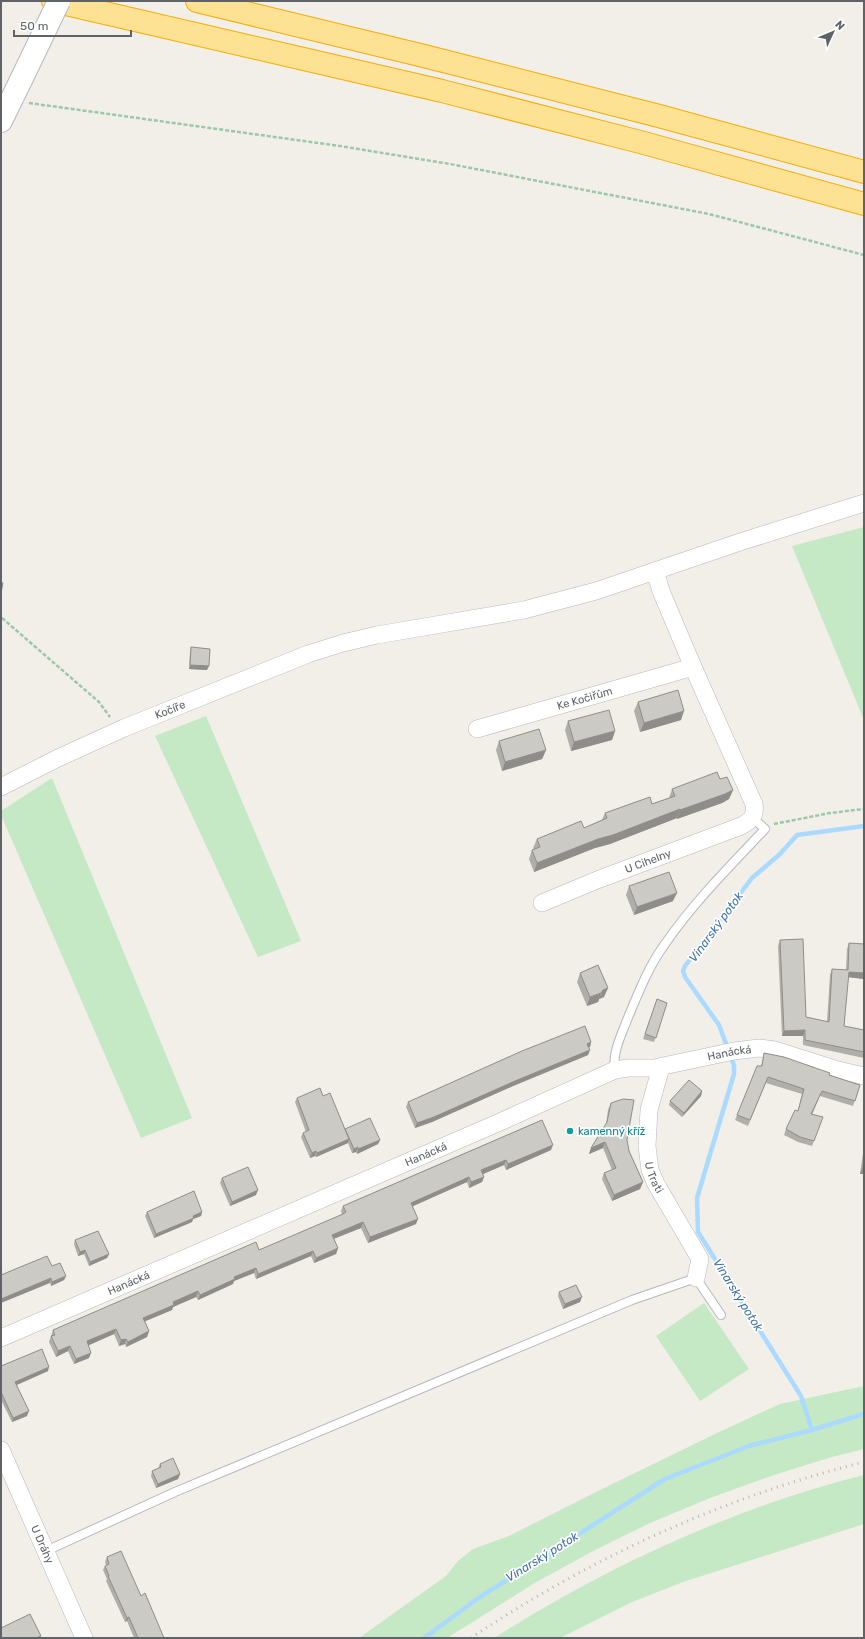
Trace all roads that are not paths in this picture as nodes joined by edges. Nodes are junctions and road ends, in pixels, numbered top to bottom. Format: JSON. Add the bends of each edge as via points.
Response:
{"nodes":[{"id":1,"x":53,"y":1,"type":"edge"},
{"id":2,"x":59,"y":1,"type":"edge"},
{"id":3,"x":197,"y":1,"type":"edge"},
{"id":4,"x":1,"y":121,"type":"edge"},
{"id":5,"x":864,"y":172,"type":"edge"},
{"id":6,"x":864,"y":204,"type":"edge"},
{"id":7,"x":864,"y":503,"type":"edge"},
{"id":8,"x":655,"y":571,"type":"junction"},
{"id":9,"x":693,"y":667,"type":"junction"},
{"id":10,"x":477,"y":729,"type":"dead end"},
{"id":11,"x":1,"y":787,"type":"edge"},
{"id":12,"x":759,"y":824,"type":"junction"},
{"id":13,"x":542,"y":903,"type":"dead end"},
{"id":14,"x":661,"y":1067,"type":"junction"},
{"id":15,"x":614,"y":1070,"type":"junction"},
{"id":16,"x":864,"y":1076,"type":"edge"},
{"id":17,"x":696,"y":1278,"type":"junction"},
{"id":18,"x":721,"y":1315,"type":"dead end"},
{"id":19,"x":1,"y":1338,"type":"edge"},
{"id":20,"x":1,"y":1450,"type":"edge"},
{"id":21,"x":46,"y":1551,"type":"junction"},
{"id":22,"x":84,"y":1638,"type":"edge"}],
"edges":[{"from":1,"to":6,"type":"highway","via":[[442,91],[637,141]]},
{"from":2,"to":4,"type":"main road","bridge":true},
{"from":3,"to":5,"type":"highway","via":[[659,116]]},
{"from":7,"to":8,"type":"street","name":"Kočíře"},
{"from":8,"to":9,"type":"street"},
{"from":8,"to":11,"type":"street","name":"Kočíře","via":[[596,591],[524,610],[377,635],[308,654],[116,732]]},
{"from":9,"to":10,"type":"street","name":"Ke Kočiřům"},
{"from":9,"to":12,"type":"street","via":[[754,804]]},
{"from":12,"to":13,"type":"street","name":"U Cihelny","via":[[741,826]]},
{"from":12,"to":15,"type":"lane","via":[[664,944],[646,976],[619,1040]]},
{"from":14,"to":15,"type":"street","name":"Hanácká"},
{"from":14,"to":16,"type":"street","name":"Hanácká","via":[[728,1052],[768,1048]]},
{"from":14,"to":17,"type":"street","name":"U Trati","via":[[649,1110],[647,1146],[650,1170],[700,1259]]},
{"from":15,"to":19,"type":"street","name":"Hanácká"},
{"from":17,"to":18,"type":"lane"},
{"from":17,"to":21,"type":"lane","via":[[632,1300],[501,1355],[175,1492]]},
{"from":20,"to":21,"type":"street","name":"U Dráhy"},
{"from":21,"to":22,"type":"street","name":"U Dráhy"}]}
